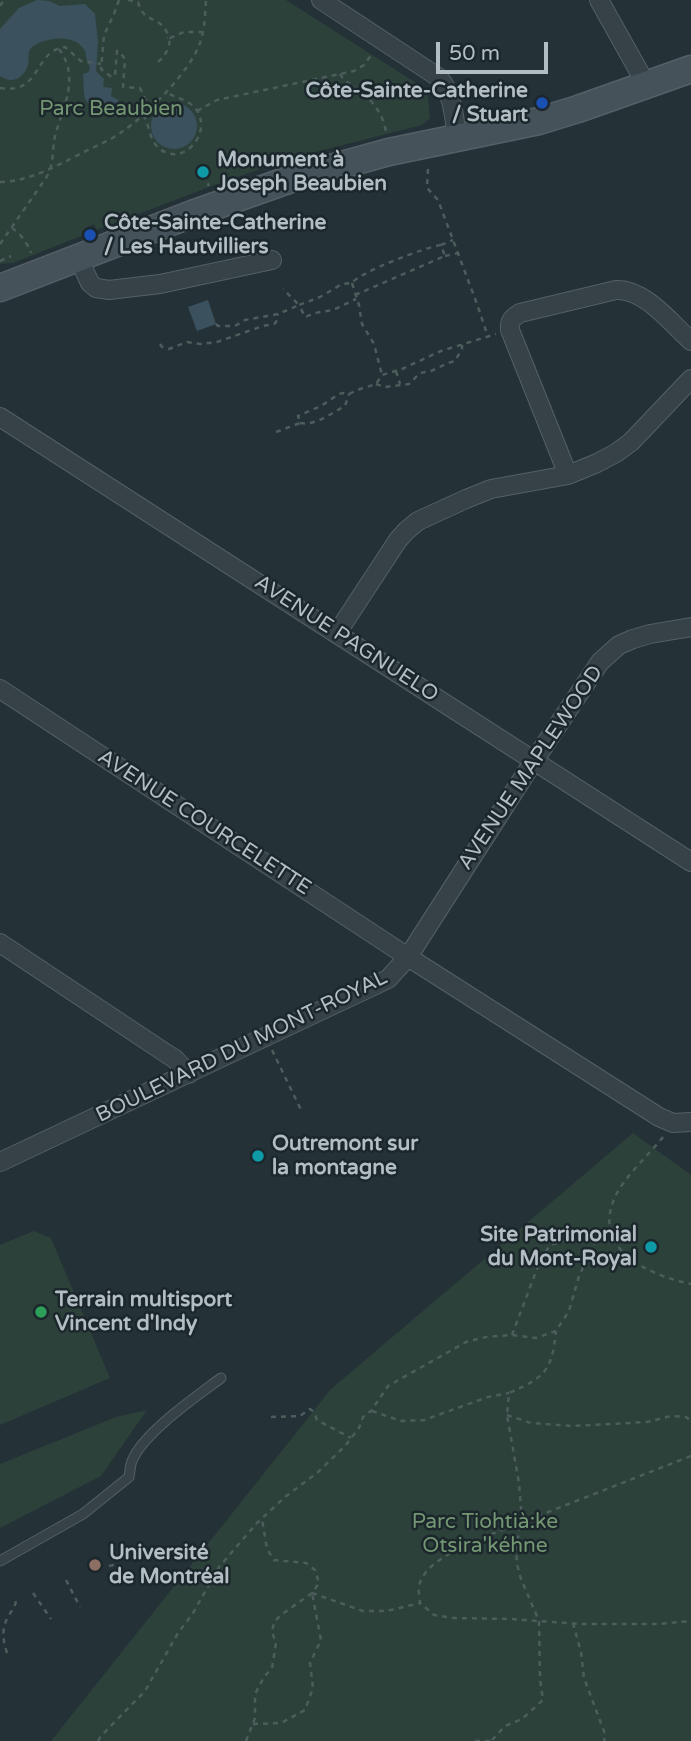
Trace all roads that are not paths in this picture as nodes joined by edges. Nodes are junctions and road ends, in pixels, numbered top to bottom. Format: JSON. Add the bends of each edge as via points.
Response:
{"nodes":[{"id":1,"x":321,"y":0,"type":"edge"},
{"id":2,"x":599,"y":0,"type":"edge"},
{"id":3,"x":691,"y":69,"type":"edge"},
{"id":4,"x":646,"y":84,"type":"junction"},
{"id":5,"x":457,"y":137,"type":"junction"},
{"id":6,"x":78,"y":257,"type":"junction"},
{"id":7,"x":272,"y":260,"type":"dead end"},
{"id":8,"x":0,"y":288,"type":"edge"},
{"id":9,"x":691,"y":341,"type":"edge"},
{"id":10,"x":691,"y":379,"type":"edge"},
{"id":11,"x":0,"y":416,"type":"edge"},
{"id":12,"x":568,"y":475,"type":"junction"},
{"id":13,"x":691,"y":627,"type":"edge"},
{"id":14,"x":337,"y":633,"type":"junction"},
{"id":15,"x":0,"y":689,"type":"edge"},
{"id":16,"x":534,"y":761,"type":"junction"},
{"id":17,"x":691,"y":862,"type":"edge"},
{"id":18,"x":0,"y":943,"type":"edge"},
{"id":19,"x":408,"y":957,"type":"junction"},
{"id":20,"x":189,"y":1074,"type":"junction"},
{"id":21,"x":682,"y":1122,"type":"edge"},
{"id":22,"x":0,"y":1163,"type":"edge"},
{"id":23,"x":221,"y":1378,"type":"dead end"},
{"id":24,"x":0,"y":1561,"type":"edge"}],
"edges":[{"from":1,"to":5,"type":"street","via":[[442,80]]},
{"from":2,"to":4,"type":"street"},
{"from":3,"to":4,"type":"main road"},
{"from":4,"to":5,"type":"main road","via":[[539,121]]},
{"from":5,"to":6,"type":"main road","via":[[291,179]]},
{"from":6,"to":7,"type":"street","via":[[90,283],[109,290]]},
{"from":6,"to":8,"type":"main road"},
{"from":9,"to":12,"type":"street","via":[[649,302],[625,289],[512,317],[510,330]]},
{"from":10,"to":12,"type":"street","via":[[624,448]]},
{"from":11,"to":14,"type":"street","name":"AVENUE PAGNUELO"},
{"from":12,"to":14,"type":"street","via":[[491,489],[418,521],[398,540]]},
{"from":13,"to":16,"type":"street","name":"AVENUE MAPLEWOOD","via":[[633,639],[607,655]]},
{"from":14,"to":16,"type":"street","name":"AVENUE PAGNUELO"},
{"from":15,"to":19,"type":"street","name":"AVENUE COURCELETTE"},
{"from":16,"to":17,"type":"street","name":"AVENUE PAGNUELO"},
{"from":16,"to":19,"type":"street","name":"AVENUE MAPLEWOOD"},
{"from":18,"to":20,"type":"street","via":[[167,1054]]},
{"from":19,"to":20,"type":"street","name":"BOULEVARD DU MONT-ROYAL","via":[[388,979]]},
{"from":19,"to":21,"type":"street","name":"BOULEVARD DU MONT-ROYAL","via":[[648,1110]]},
{"from":20,"to":22,"type":"street","name":"BOULEVARD DU MONT-ROYAL"},
{"from":23,"to":24,"type":"lane","via":[[164,1422],[137,1451],[129,1477],[83,1514]]}]}
